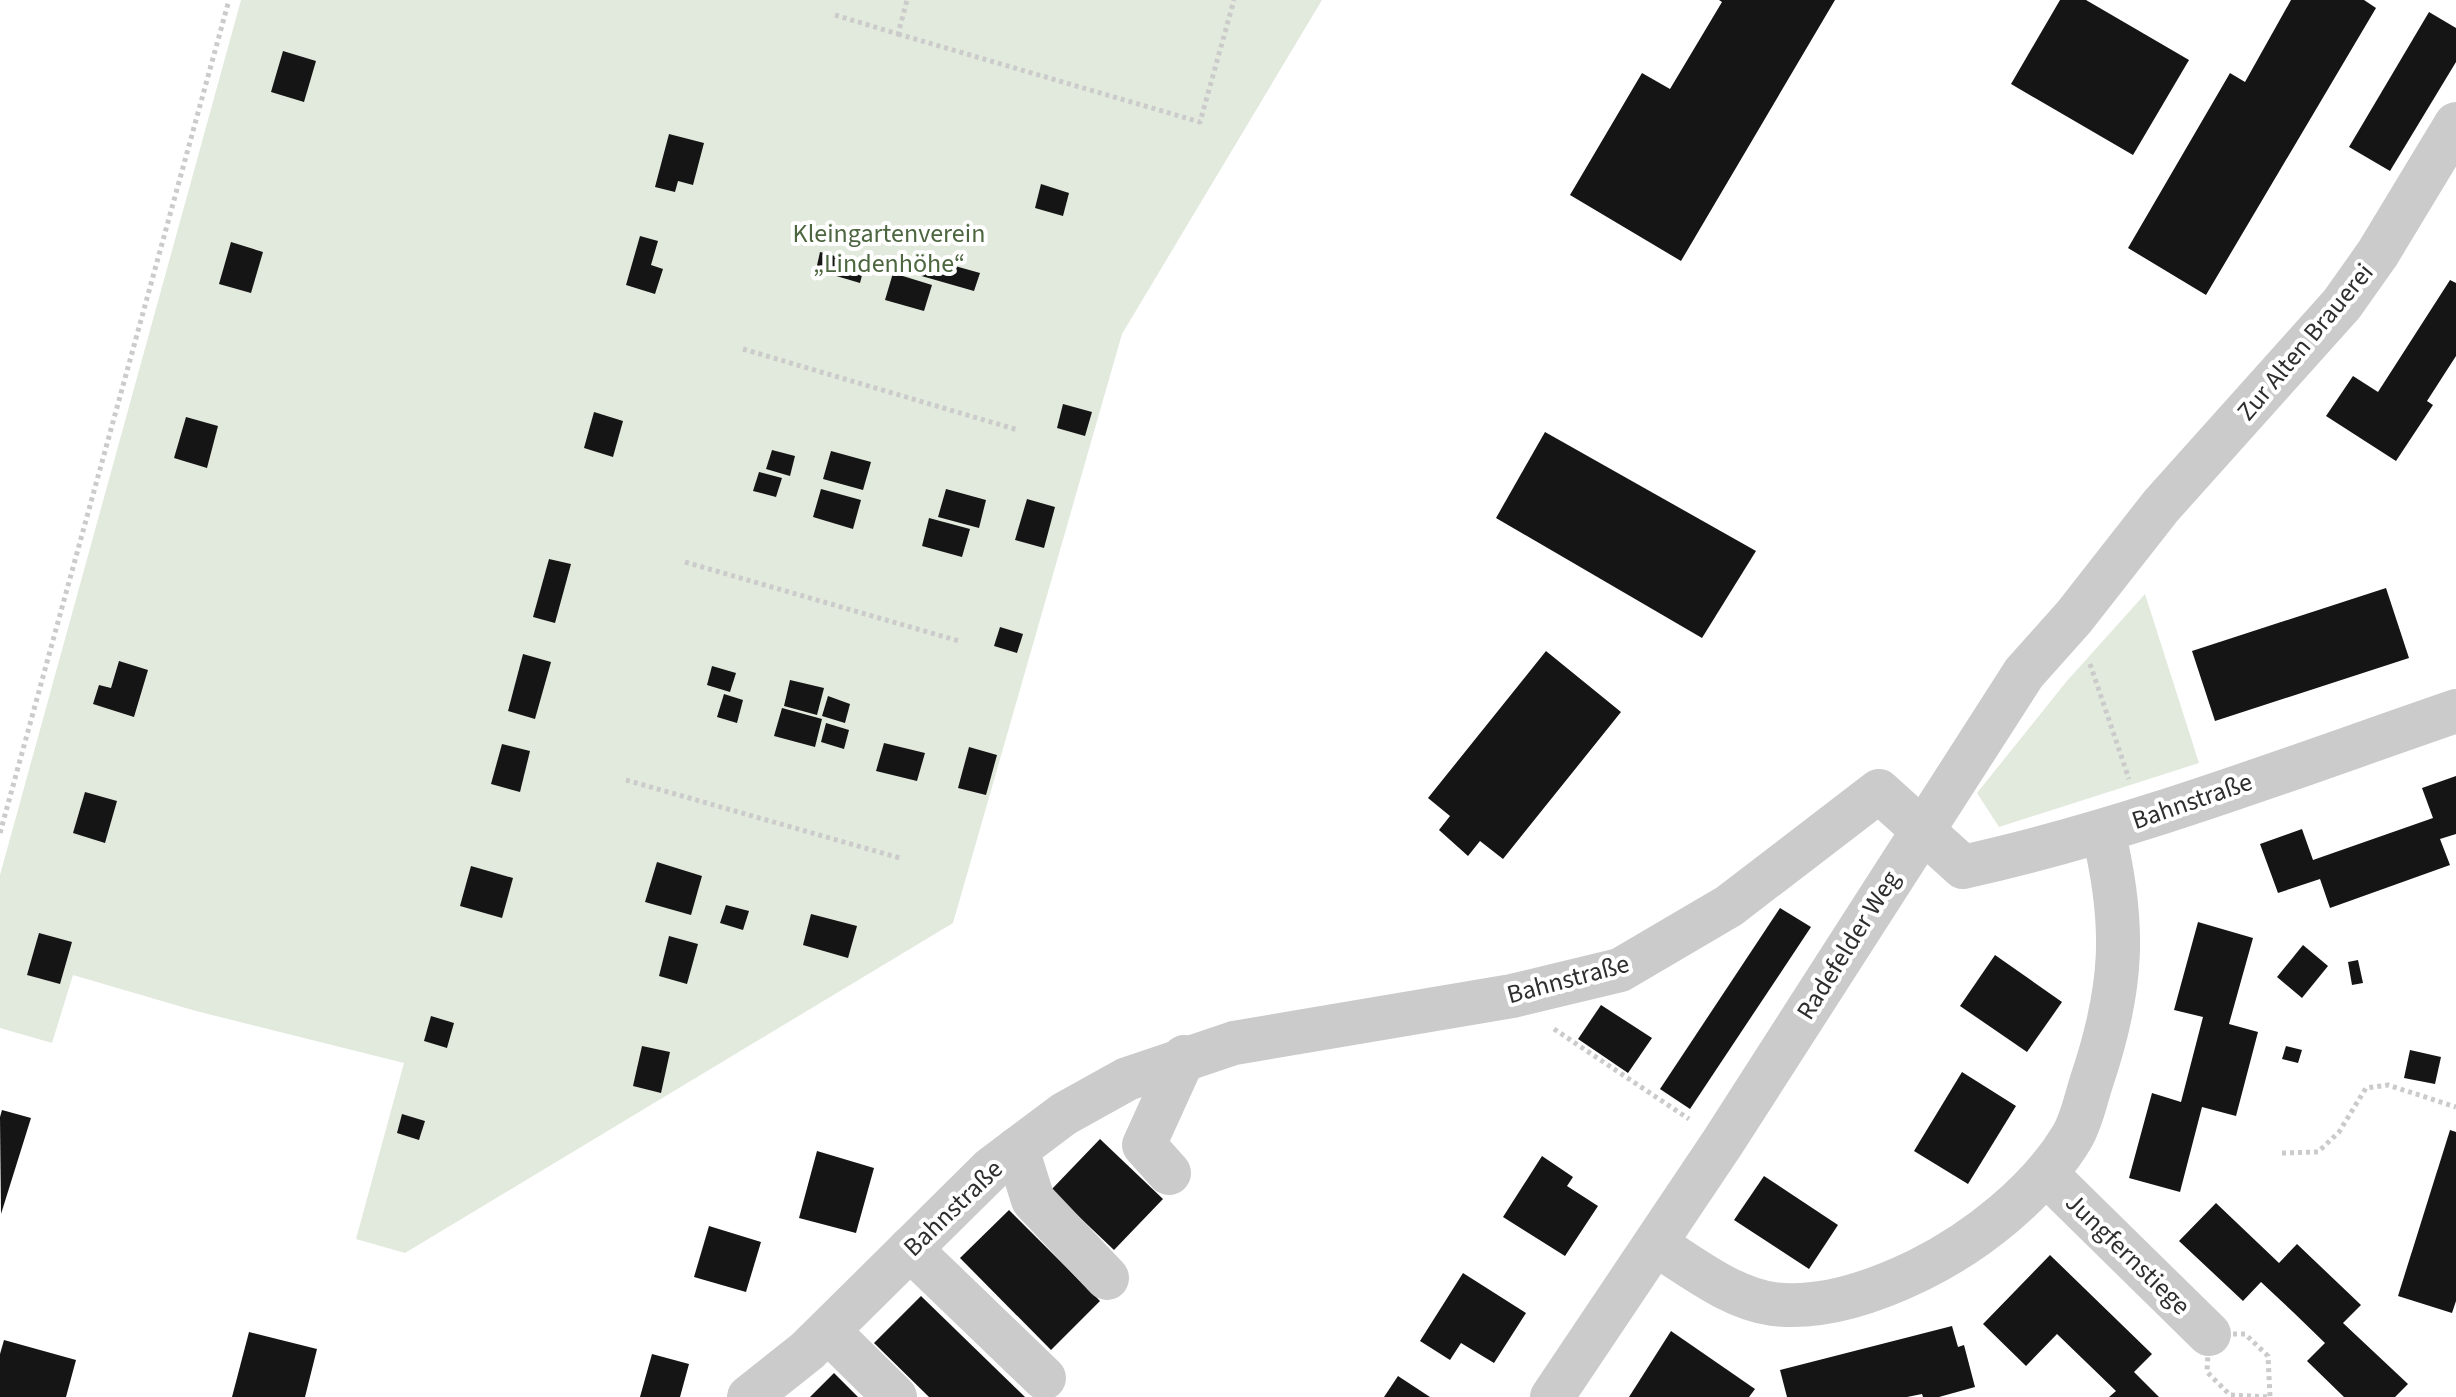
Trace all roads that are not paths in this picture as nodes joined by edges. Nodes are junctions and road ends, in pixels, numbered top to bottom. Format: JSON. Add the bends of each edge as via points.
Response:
{"nodes":[{"id":1,"x":2452,"y":140,"type":"edge"},
{"id":2,"x":2161,"y":506,"type":"joint"},
{"id":3,"x":2456,"y":711,"type":"edge"},
{"id":4,"x":2123,"y":824,"type":"junction"},
{"id":5,"x":1922,"y":829,"type":"junction"},
{"id":6,"x":1184,"y":1057,"type":"junction"},
{"id":7,"x":1017,"y":1149,"type":"junction"},
{"id":8,"x":1169,"y":1173,"type":"dead end"},
{"id":9,"x":2046,"y":1174,"type":"junction"},
{"id":10,"x":1655,"y":1244,"type":"junction"},
{"id":11,"x":910,"y":1249,"type":"junction"},
{"id":12,"x":1107,"y":1278,"type":"dead end"},
{"id":13,"x":828,"y":1331,"type":"junction"},
{"id":14,"x":2221,"y":1347,"type":"road end"},
{"id":15,"x":1044,"y":1378,"type":"dead end"},
{"id":16,"x":749,"y":1397,"type":"edge"},
{"id":17,"x":895,"y":1397,"type":"edge"},
{"id":18,"x":1552,"y":1397,"type":"edge"}],
"edges":[{"from":1,"to":2,"type":"street","name":"Zur Alten Brauerei","via":[[2342,304]]},
{"from":2,"to":5,"type":"street","name":"Radefelder Weg","via":[[2024,673]]},
{"from":3,"to":4,"type":"street","name":"Bahnstraße"},
{"from":4,"to":5,"type":"street","name":"Bahnstraße","via":[[1963,867]]},
{"from":4,"to":9,"type":"street","via":[[2114,876],[2119,974],[2111,1021],[2074,1134]]},
{"from":5,"to":6,"type":"street","name":"Bahnstraße","via":[[1879,791],[1729,906],[1620,970],[1512,996],[1234,1043]]},
{"from":5,"to":10,"type":"street","name":"Radefelder Weg"},
{"from":6,"to":7,"type":"street","name":"Bahnstraße","via":[[1127,1079],[1064,1114]]},
{"from":6,"to":8,"type":"street","via":[[1144,1145]]},
{"from":7,"to":11,"type":"street","name":"Bahnstraße"},
{"from":7,"to":12,"type":"street","via":[[1033,1200]]},
{"from":9,"to":10,"type":"street","via":[[1948,1254],[1897,1281],[1830,1300],[1773,1304],[1745,1296]]},
{"from":9,"to":14,"type":"street","name":"Jungfernstiege"},
{"from":10,"to":18,"type":"street","name":"Radefelder Weg"},
{"from":11,"to":13,"type":"street","name":"Bahnstraße"},
{"from":11,"to":15,"type":"street"},
{"from":13,"to":16,"type":"street","name":"Bahnstraße"},
{"from":13,"to":17,"type":"street"}]}
